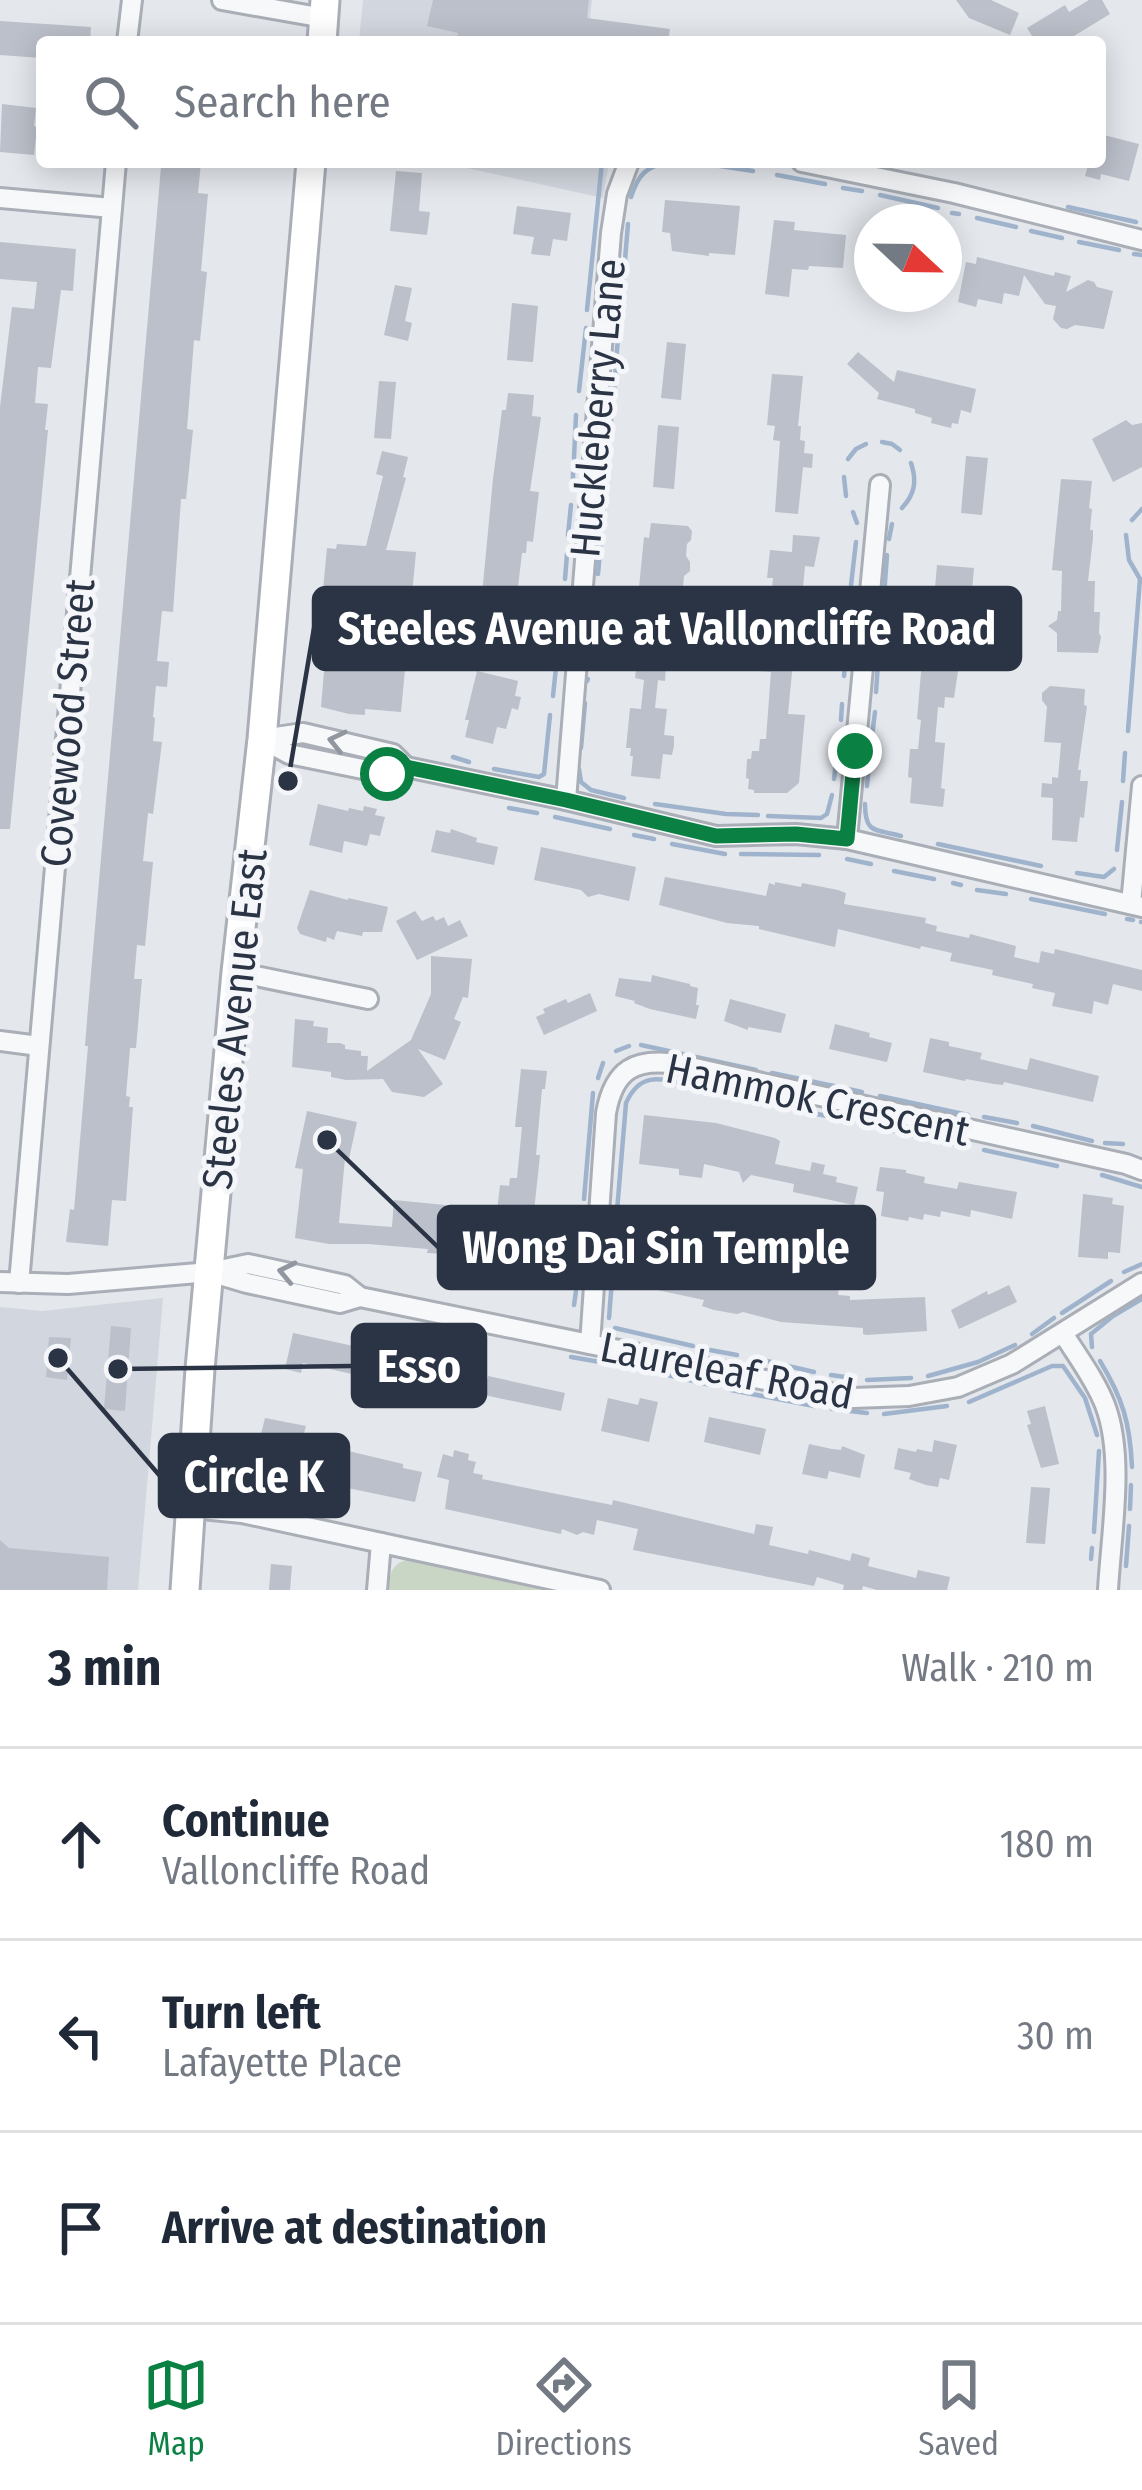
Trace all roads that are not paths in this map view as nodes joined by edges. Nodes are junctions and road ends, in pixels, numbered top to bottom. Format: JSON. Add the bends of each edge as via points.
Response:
{"nodes":[{"id":1,"x":132,"y":0,"type":"edge"},
{"id":2,"x":222,"y":0,"type":"edge"},
{"id":3,"x":324,"y":20,"type":"edge"},
{"id":4,"x":129,"y":36,"type":"edge"},
{"id":5,"x":115,"y":168,"type":"edge"},
{"id":6,"x":310,"y":168,"type":"edge"},
{"id":7,"x":626,"y":168,"type":"edge"},
{"id":8,"x":830,"y":168,"type":"edge"},
{"id":9,"x":0,"y":198,"type":"edge"},
{"id":10,"x":112,"y":208,"type":"junction"},
{"id":11,"x":1142,"y":240,"type":"edge"},
{"id":12,"x":880,"y":485,"type":"dead end"},
{"id":13,"x":262,"y":740,"type":"junction"},
{"id":14,"x":1142,"y":786,"type":"edge"},
{"id":15,"x":566,"y":800,"type":"junction"},
{"id":16,"x":847,"y":839,"type":"junction"},
{"id":17,"x":1136,"y":906,"type":"edge"},
{"id":18,"x":236,"y":972,"type":"junction"},
{"id":19,"x":368,"y":999,"type":"dead end"},
{"id":20,"x":0,"y":1041,"type":"edge"},
{"id":21,"x":38,"y":1046,"type":"junction"},
{"id":22,"x":1142,"y":1170,"type":"edge"},
{"id":23,"x":210,"y":1272,"type":"junction"},
{"id":24,"x":9,"y":1283,"type":"edge"},
{"id":25,"x":1142,"y":1283,"type":"edge"},
{"id":26,"x":1063,"y":1333,"type":"junction"},
{"id":27,"x":590,"y":1344,"type":"junction"},
{"id":28,"x":192,"y":1508,"type":"junction"},
{"id":29,"x":381,"y":1543,"type":"junction"},
{"id":30,"x":184,"y":1590,"type":"edge"},
{"id":31,"x":377,"y":1590,"type":"edge"},
{"id":32,"x":600,"y":1590,"type":"edge"},
{"id":33,"x":1108,"y":1590,"type":"edge"}],
"edges":[{"from":1,"to":4,"type":"street"},
{"from":2,"to":3,"type":"street"},
{"from":5,"to":10,"type":"street","name":"Covewood Street"},
{"from":6,"to":13,"type":"main road","name":"Steeles Avenue East"},
{"from":7,"to":15,"type":"street","name":"Huckleberry Lane","via":[[611,233]]},
{"from":8,"to":11,"type":"street"},
{"from":9,"to":10,"type":"street"},
{"from":10,"to":21,"type":"street","name":"Covewood Street"},
{"from":12,"to":16,"type":"street"},
{"from":13,"to":15,"type":"street","via":[[289,754],[387,774],[406,767]]},
{"from":13,"to":18,"type":"main road","name":"Steeles Avenue East"},
{"from":14,"to":17,"type":"street"},
{"from":15,"to":16,"type":"street","via":[[716,836]]},
{"from":16,"to":17,"type":"street"},
{"from":18,"to":19,"type":"street"},
{"from":18,"to":23,"type":"main road","name":"Steeles Avenue East"},
{"from":20,"to":21,"type":"street"},
{"from":21,"to":24,"type":"street","name":"Covewood Street"},
{"from":22,"to":27,"type":"street","name":"Hammok Crescent","via":[[677,1064],[635,1066],[613,1085],[606,1113]]},
{"from":23,"to":24,"type":"street","name":"Laureleaf Road"},
{"from":23,"to":27,"type":"street","name":"Laureleaf Road","via":[[340,1303],[360,1297]]},
{"from":23,"to":28,"type":"main road","name":"Steeles Avenue East"},
{"from":25,"to":26,"type":"street","name":"Laureleaf Road"},
{"from":26,"to":27,"type":"street","name":"Laureleaf Road","via":[[958,1387],[854,1398]]},
{"from":26,"to":33,"type":"street","via":[[1111,1423]]},
{"from":28,"to":29,"type":"street"},
{"from":28,"to":30,"type":"main road","name":"Steeles Avenue East"},
{"from":29,"to":31,"type":"street"},
{"from":29,"to":32,"type":"street"}]}
